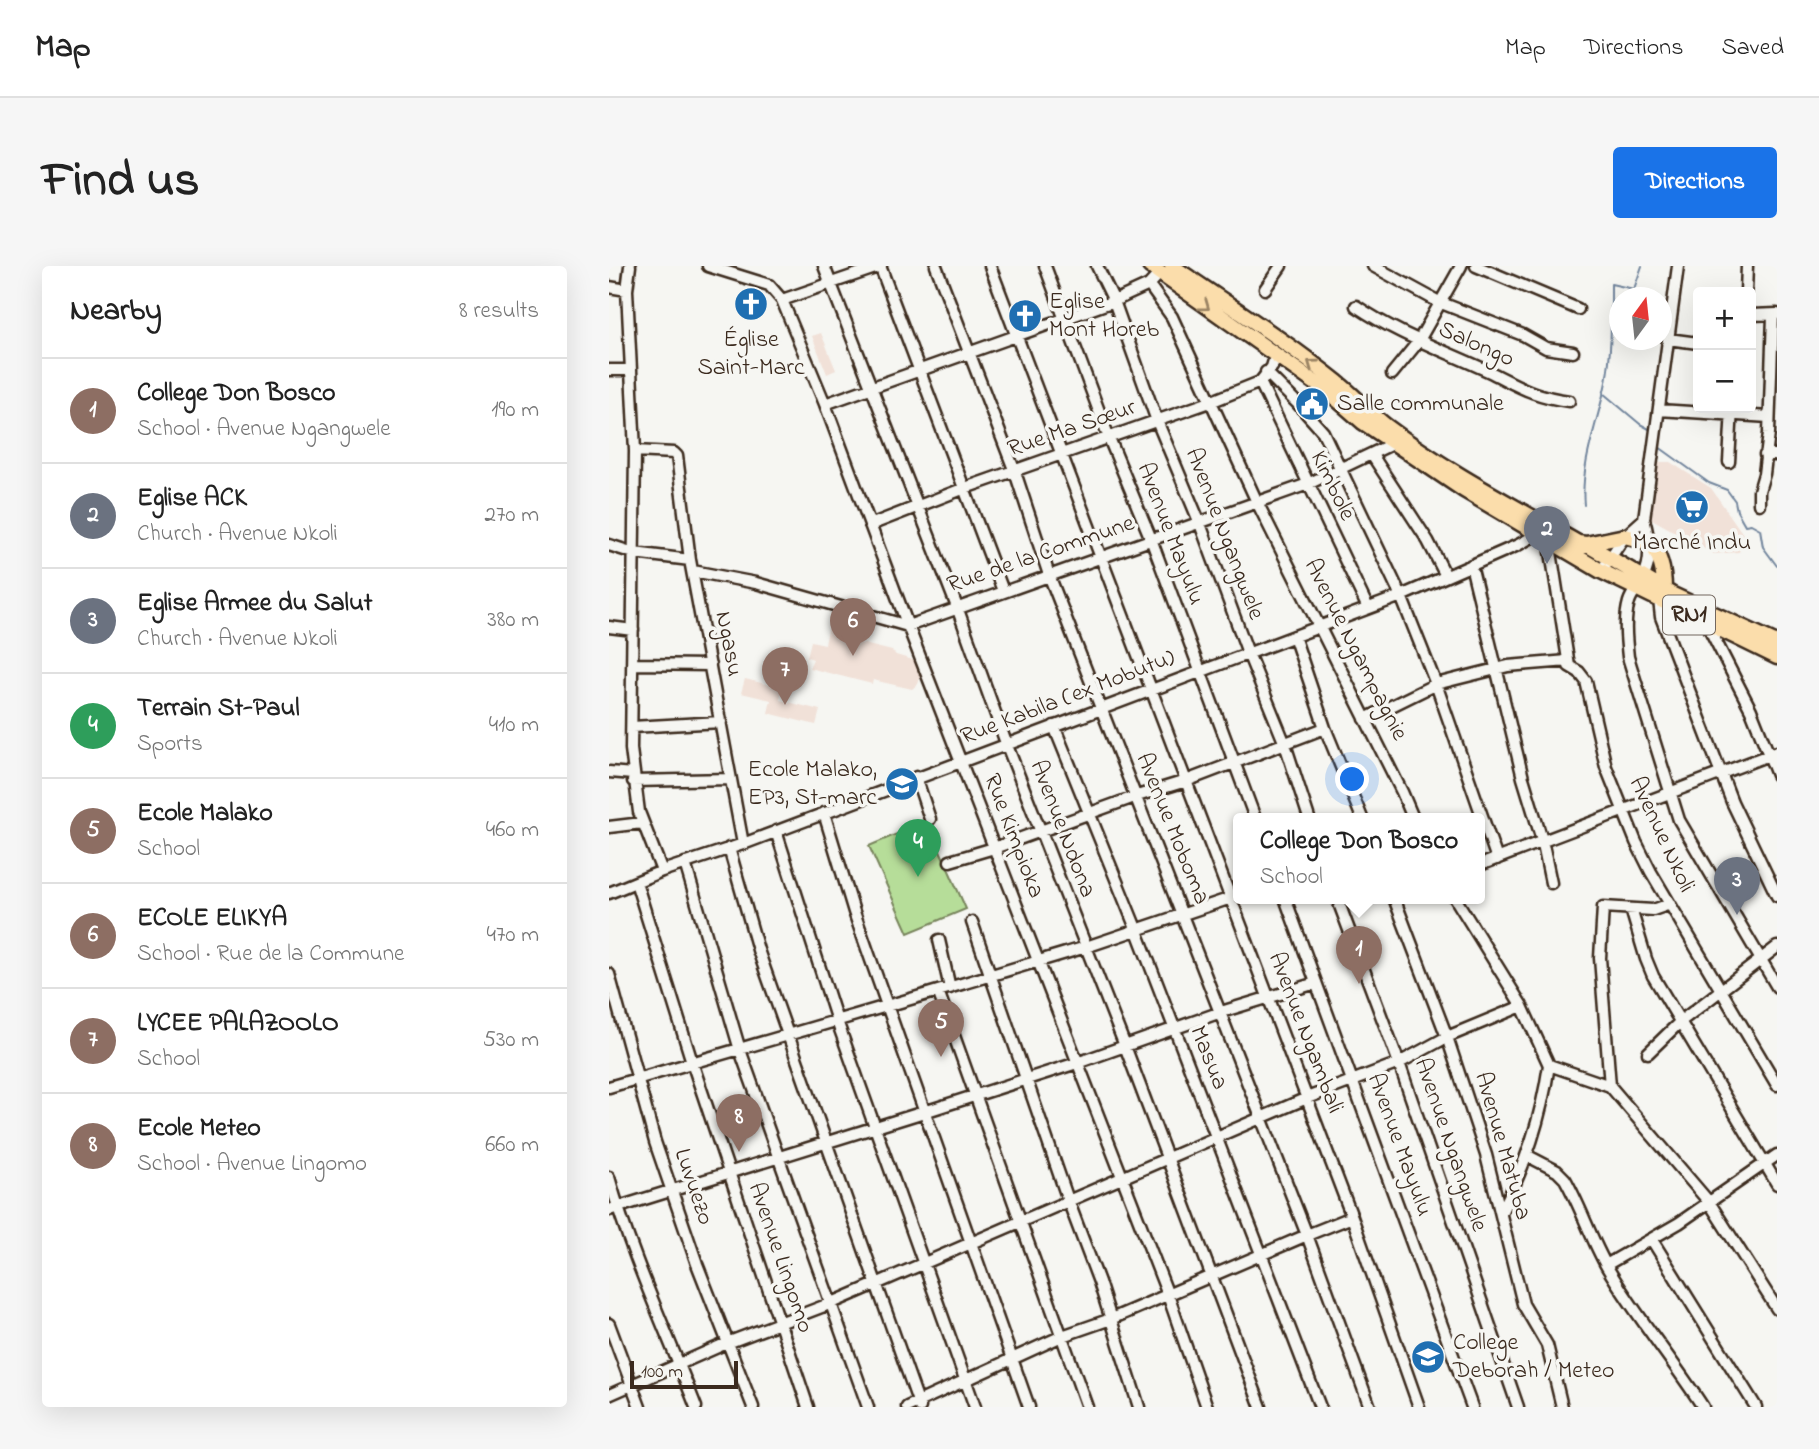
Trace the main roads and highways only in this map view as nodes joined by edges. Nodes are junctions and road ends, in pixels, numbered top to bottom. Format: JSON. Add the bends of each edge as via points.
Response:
{"nodes":[{"id":1,"x":1161,"y":268,"type":"edge"},
{"id":2,"x":1275,"y":336,"type":"junction"},
{"id":3,"x":1271,"y":353,"type":"junction"},
{"id":4,"x":1398,"y":440,"type":"junction"},
{"id":5,"x":1586,"y":544,"type":"junction"},
{"id":6,"x":1578,"y":558,"type":"junction"},
{"id":7,"x":1605,"y":565,"type":"junction"},
{"id":8,"x":1661,"y":595,"type":"junction"},
{"id":9,"x":1777,"y":643,"type":"edge"},
{"id":10,"x":1777,"y":657,"type":"edge"}],
"edges":[{"from":1,"to":2,"type":"highway","number":"RN1"},
{"from":1,"to":3,"type":"highway","number":"RN1","one_way":true},
{"from":2,"to":3,"type":"highway"},
{"from":4,"to":2,"type":"highway","number":"RN1","one_way":true,"via":[[1341,385]]},
{"from":3,"to":4,"type":"highway","number":"RN1","via":[[1363,422]]},
{"from":4,"to":5,"type":"highway","number":"RN1"},
{"from":4,"to":6,"type":"highway","number":"RN1","via":[[1464,490]]},
{"from":5,"to":6,"type":"highway"},
{"from":5,"to":7,"type":"highway","number":"RN1"},
{"from":5,"to":8,"type":"highway","via":[[1625,536],[1650,543],[1664,577]]},
{"from":6,"to":7,"type":"highway","number":"RN1"},
{"from":7,"to":8,"type":"highway","number":"RN1"},
{"from":8,"to":9,"type":"highway","number":"RN1"},
{"from":8,"to":10,"type":"highway","number":"RN1","via":[[1707,624]]}]}
